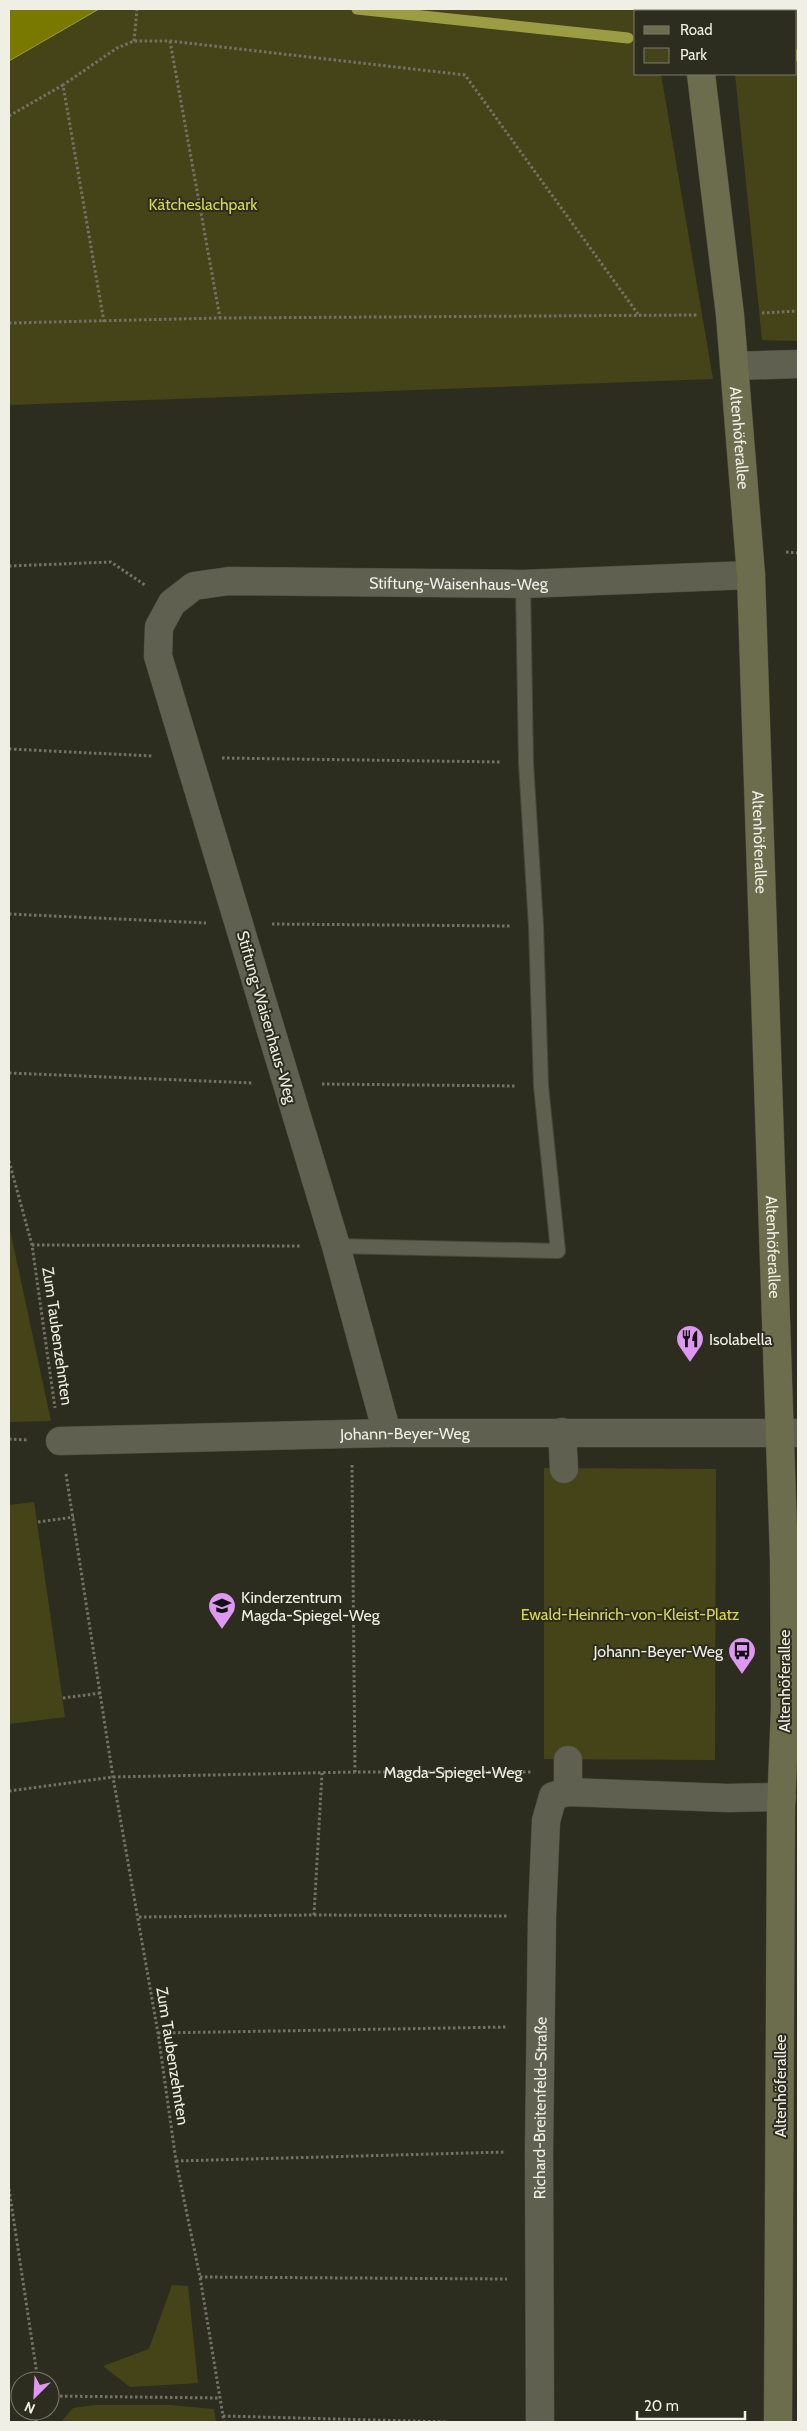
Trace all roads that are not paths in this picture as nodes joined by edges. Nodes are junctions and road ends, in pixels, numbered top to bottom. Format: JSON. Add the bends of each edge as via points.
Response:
{"nodes":[{"id":1,"x":701,"y":75,"type":"edge"},
{"id":2,"x":798,"y":364,"type":"edge"},
{"id":3,"x":734,"y":366,"type":"junction"},
{"id":4,"x":751,"y":575,"type":"junction"},
{"id":5,"x":522,"y":584,"type":"junction"},
{"id":6,"x":336,"y":1246,"type":"junction"},
{"id":7,"x":562,"y":1432,"type":"junction"},
{"id":8,"x":387,"y":1433,"type":"junction"},
{"id":9,"x":789,"y":1434,"type":"edge"},
{"id":10,"x":60,"y":1441,"type":"road end"},
{"id":11,"x":564,"y":1469,"type":"dead end"},
{"id":12,"x":568,"y":1760,"type":"dead end"},
{"id":13,"x":561,"y":1794,"type":"junction"},
{"id":14,"x":782,"y":1797,"type":"junction"},
{"id":15,"x":540,"y":2422,"type":"edge"},
{"id":16,"x":778,"y":2422,"type":"edge"}],
"edges":[{"from":1,"to":3,"type":"street","name":"Altenhöferallee"},
{"from":2,"to":3,"type":"street"},
{"from":3,"to":4,"type":"street","name":"Altenhöferallee"},
{"from":4,"to":5,"type":"street","name":"Stiftung-Waisenhaus-Weg"},
{"from":4,"to":9,"type":"street","name":"Altenhöferallee"},
{"from":5,"to":6,"type":"lane","via":[[526,763],[541,1086],[558,1251]]},
{"from":5,"to":6,"type":"street","name":"Stiftung-Waisenhaus-Weg","via":[[229,581],[194,586],[172,603],[160,626],[158,656]]},
{"from":6,"to":8,"type":"street","name":"Stiftung-Waisenhaus-Weg"},
{"from":7,"to":8,"type":"street","name":"Johann-Beyer-Weg"},
{"from":7,"to":9,"type":"street","name":"Johann-Beyer-Weg"},
{"from":7,"to":11,"type":"street"},
{"from":8,"to":10,"type":"street","name":"Johann-Beyer-Weg"},
{"from":9,"to":14,"type":"street","name":"Altenhöferallee","via":[[784,1559]]},
{"from":12,"to":13,"type":"street"},
{"from":13,"to":14,"type":"street"},
{"from":13,"to":15,"type":"street","name":"Richard-Breitenfeld-Straße","via":[[546,1821],[542,1917]]},
{"from":14,"to":16,"type":"street","name":"Altenhöferallee"}]}
